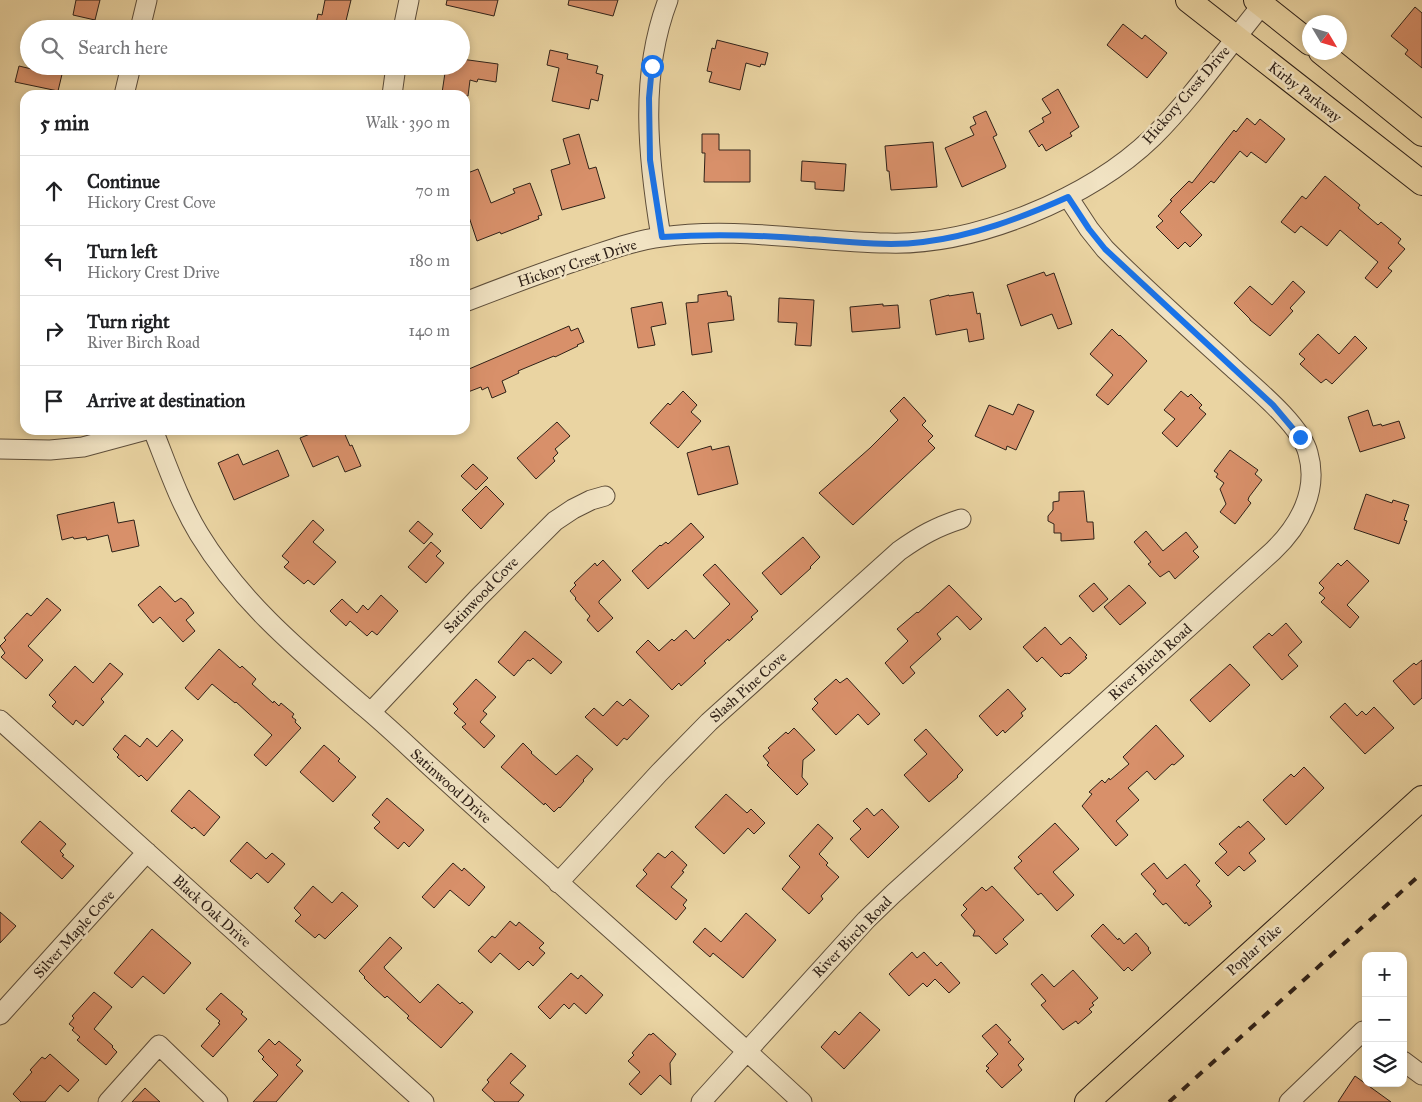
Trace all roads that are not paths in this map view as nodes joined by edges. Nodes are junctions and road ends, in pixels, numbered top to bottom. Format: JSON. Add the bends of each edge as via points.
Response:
{"nodes":[{"id":1,"x":147,"y":0,"type":"edge"},
{"id":2,"x":409,"y":0,"type":"edge"},
{"id":3,"x":668,"y":0,"type":"edge"},
{"id":4,"x":1188,"y":0,"type":"edge"},
{"id":5,"x":1259,"y":2,"type":"edge"},
{"id":6,"x":142,"y":20,"type":"edge"},
{"id":7,"x":405,"y":20,"type":"edge"},
{"id":8,"x":1302,"y":37,"type":"edge"},
{"id":9,"x":1236,"y":38,"type":"junction"},
{"id":10,"x":1331,"y":60,"type":"edge"},
{"id":11,"x":129,"y":75,"type":"edge"},
{"id":12,"x":395,"y":75,"type":"edge"},
{"id":13,"x":125,"y":90,"type":"edge"},
{"id":14,"x":393,"y":90,"type":"edge"},
{"id":15,"x":1422,"y":134,"type":"edge"},
{"id":16,"x":1422,"y":183,"type":"edge"},
{"id":17,"x":1068,"y":197,"type":"junction"},
{"id":18,"x":662,"y":237,"type":"junction"},
{"id":19,"x":470,"y":300,"type":"edge"},
{"id":20,"x":127,"y":435,"type":"edge"},
{"id":21,"x":155,"y":435,"type":"edge"},
{"id":22,"x":0,"y":449,"type":"edge"},
{"id":23,"x":605,"y":496,"type":"dead end"},
{"id":24,"x":961,"y":519,"type":"dead end"},
{"id":25,"x":371,"y":712,"type":"junction"},
{"id":26,"x":0,"y":720,"type":"edge"},
{"id":27,"x":1422,"y":798,"type":"edge"},
{"id":28,"x":147,"y":852,"type":"junction"},
{"id":29,"x":558,"y":884,"type":"junction"},
{"id":30,"x":0,"y":1015,"type":"edge"},
{"id":31,"x":1362,"y":1032,"type":"edge"},
{"id":32,"x":747,"y":1051,"type":"junction"},
{"id":33,"x":1407,"y":1064,"type":"edge"},
{"id":34,"x":1422,"y":1075,"type":"edge"},
{"id":35,"x":108,"y":1102,"type":"edge"},
{"id":36,"x":218,"y":1102,"type":"edge"},
{"id":37,"x":424,"y":1102,"type":"edge"},
{"id":38,"x":701,"y":1102,"type":"edge"},
{"id":39,"x":802,"y":1102,"type":"edge"},
{"id":40,"x":1087,"y":1102,"type":"edge"},
{"id":41,"x":1288,"y":1102,"type":"edge"}],
"edges":[{"from":1,"to":6,"type":"street"},
{"from":2,"to":7,"type":"street"},
{"from":3,"to":18,"type":"street","via":[[658,35],[649,98],[650,160]]},
{"from":4,"to":9,"type":"main road","name":"Kirby Parkway"},
{"from":5,"to":8,"type":"main road"},
{"from":5,"to":9,"type":"street","name":"Hickory Crest Drive"},
{"from":9,"to":16,"type":"main road","name":"Kirby Parkway"},
{"from":9,"to":17,"type":"street","name":"Hickory Crest Drive","via":[[1152,137],[1131,156]]},
{"from":10,"to":15,"type":"main road"},
{"from":11,"to":13,"type":"street"},
{"from":12,"to":14,"type":"street"},
{"from":17,"to":18,"type":"street","name":"Hickory Crest Drive","via":[[978,231],[922,242],[872,243],[726,234]]},
{"from":17,"to":32,"type":"street","name":"River Birch Road","via":[[1089,229],[1120,264],[1288,421],[1308,451],[1311,467],[1306,506],[1285,540],[893,894]]},
{"from":18,"to":19,"type":"street","name":"Hickory Crest Drive","via":[[550,269]]},
{"from":20,"to":22,"type":"street","via":[[83,447]]},
{"from":21,"to":25,"type":"street","name":"Satinwood Drive","via":[[187,512],[233,582],[270,624]]},
{"from":23,"to":25,"type":"street","name":"Satinwood Cove","via":[[590,500],[556,521]]},
{"from":24,"to":29,"type":"street","name":"Slash Pine Cove","via":[[937,527],[899,551],[736,696],[658,773]]},
{"from":25,"to":29,"type":"street","name":"Satinwood Drive"},
{"from":26,"to":28,"type":"street","name":"Black Oak Drive"},
{"from":27,"to":40,"type":"main road","name":"Poplar Pike"},
{"from":28,"to":30,"type":"street","name":"Silver Maple Cove"},
{"from":28,"to":37,"type":"street","name":"Black Oak Drive"},
{"from":29,"to":32,"type":"street","name":"Satinwood Drive"},
{"from":31,"to":41,"type":"street"},
{"from":32,"to":38,"type":"street","name":"River Birch Road"},
{"from":32,"to":39,"type":"street","name":"Satinwood Drive"},
{"from":33,"to":34,"type":"street"},
{"from":35,"to":36,"type":"street","via":[[159,1045]]}]}
